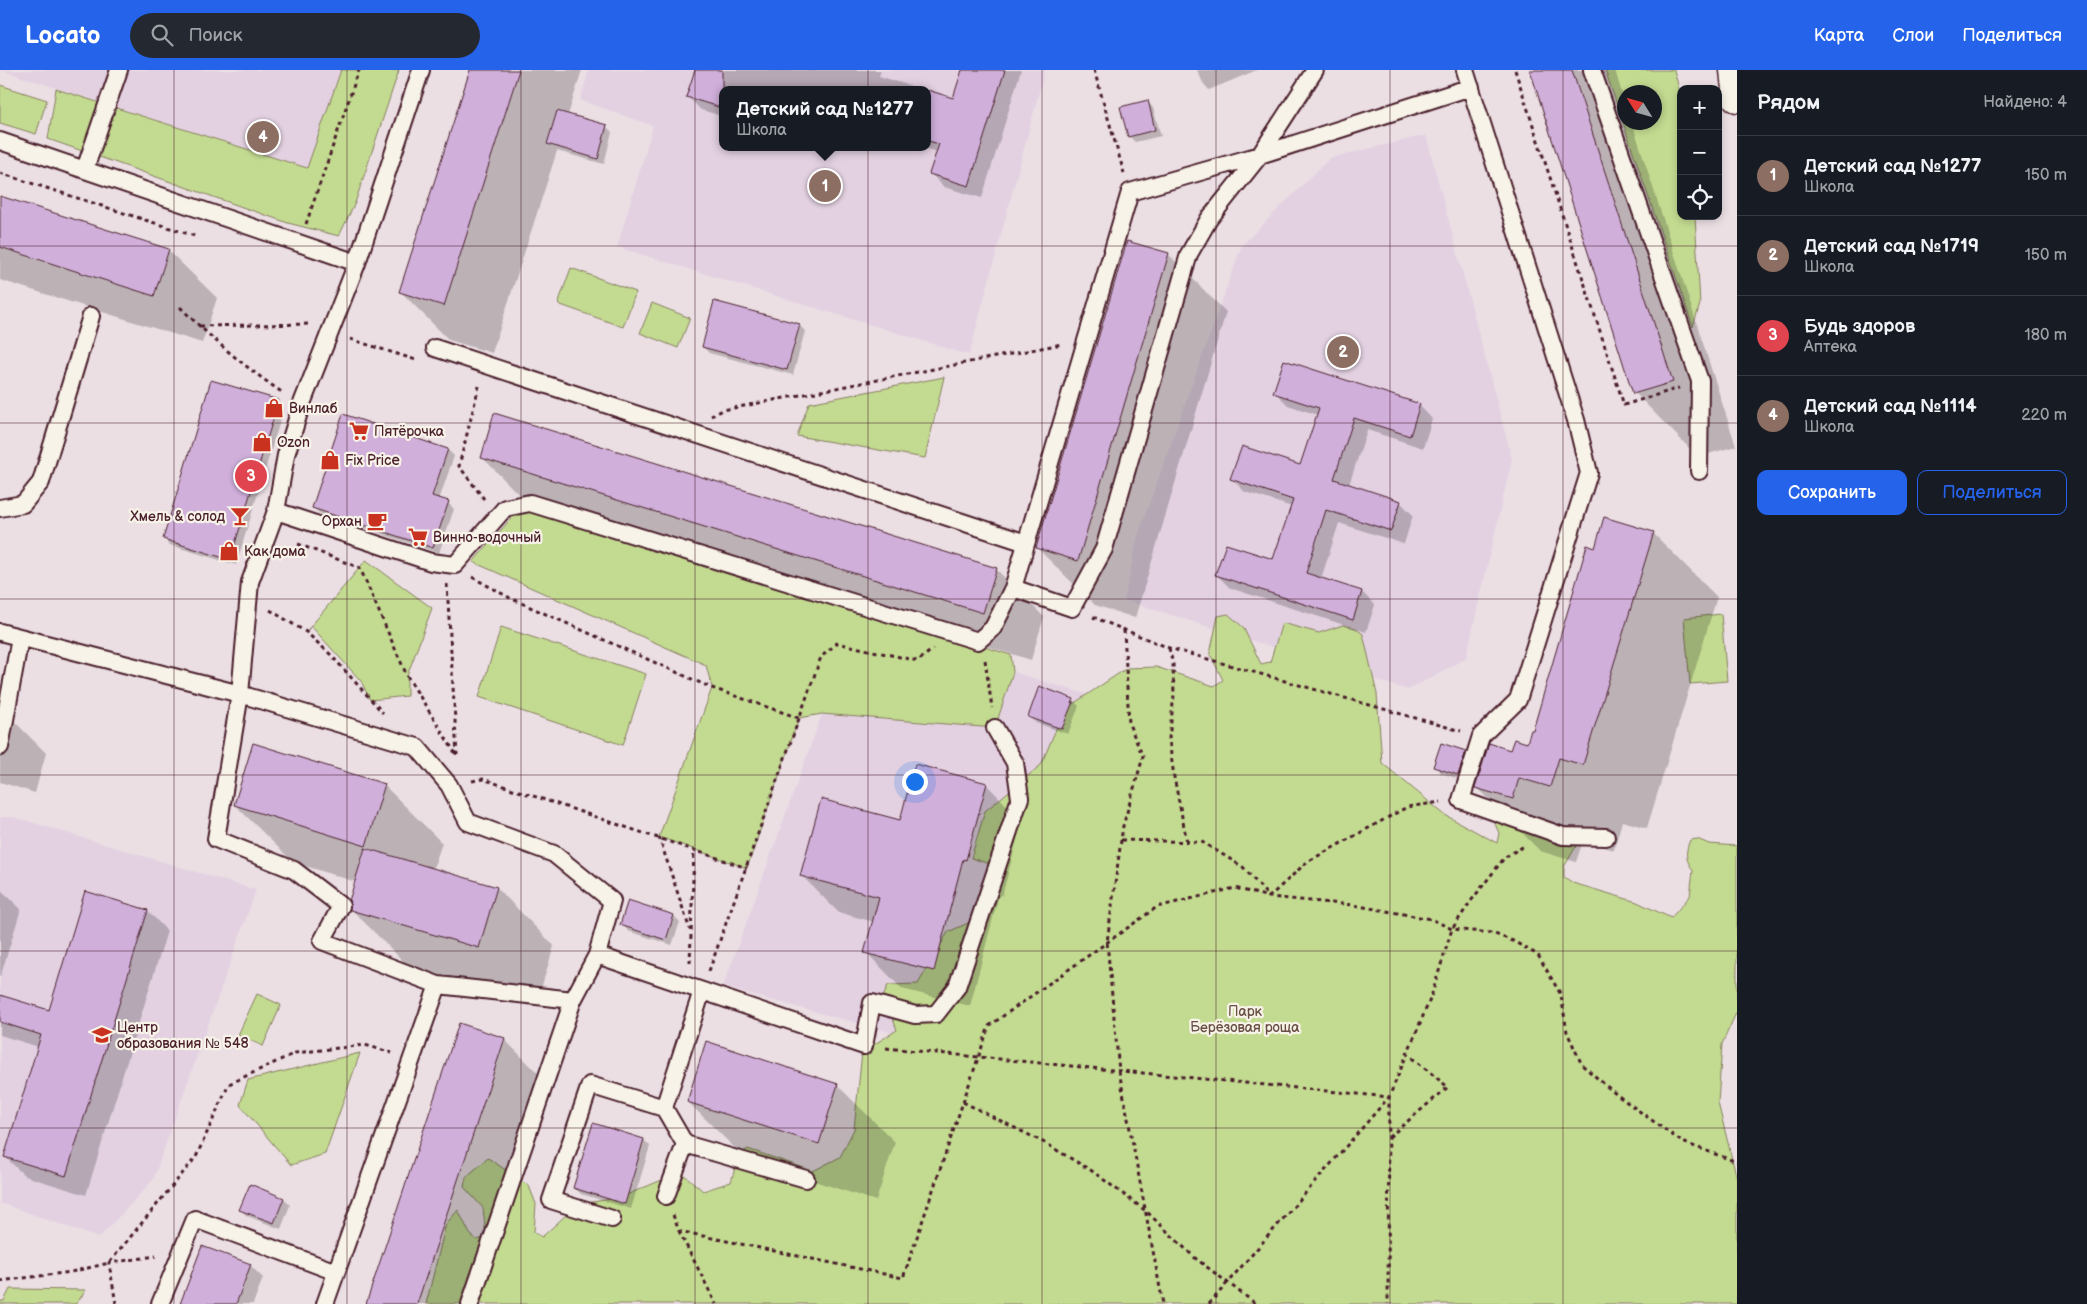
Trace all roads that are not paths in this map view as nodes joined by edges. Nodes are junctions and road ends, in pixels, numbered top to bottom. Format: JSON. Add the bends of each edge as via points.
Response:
{"nodes":[{"id":1,"x":119,"y":70,"type":"edge"},
{"id":2,"x":421,"y":70,"type":"edge"},
{"id":3,"x":1315,"y":70,"type":"edge"},
{"id":4,"x":1465,"y":70,"type":"edge"},
{"id":5,"x":1592,"y":70,"type":"edge"},
{"id":6,"x":1734,"y":70,"type":"edge"},
{"id":7,"x":1471,"y":87,"type":"junction"},
{"id":8,"x":1737,"y":98,"type":"edge"},
{"id":9,"x":0,"y":141,"type":"edge"},
{"id":10,"x":1260,"y":155,"type":"junction"},
{"id":11,"x":85,"y":169,"type":"junction"},
{"id":12,"x":357,"y":263,"type":"junction"},
{"id":13,"x":91,"y":316,"type":"dead end"},
{"id":14,"x":435,"y":348,"type":"dead end"},
{"id":15,"x":1699,"y":471,"type":"dead end"},
{"id":16,"x":0,"y":508,"type":"edge"},
{"id":17,"x":276,"y":511,"type":"junction"},
{"id":18,"x":1026,"y":543,"type":"junction"},
{"id":19,"x":1013,"y":588,"type":"junction"},
{"id":20,"x":0,"y":632,"type":"edge"},
{"id":21,"x":20,"y":638,"type":"junction"},
{"id":22,"x":240,"y":694,"type":"junction"},
{"id":23,"x":995,"y":728,"type":"road end"},
{"id":24,"x":0,"y":747,"type":"edge"},
{"id":25,"x":1606,"y":837,"type":"dead end"},
{"id":26,"x":596,"y":955,"type":"junction"},
{"id":27,"x":438,"y":985,"type":"junction"},
{"id":28,"x":696,"y":988,"type":"junction"},
{"id":29,"x":573,"y":1000,"type":"junction"},
{"id":30,"x":664,"y":1108,"type":"junction"},
{"id":31,"x":686,"y":1144,"type":"junction"},
{"id":32,"x":806,"y":1180,"type":"dead end"},
{"id":33,"x":666,"y":1196,"type":"road end"},
{"id":34,"x":612,"y":1219,"type":"dead end"},
{"id":35,"x":336,"y":1272,"type":"junction"},
{"id":36,"x":160,"y":1304,"type":"edge"},
{"id":37,"x":325,"y":1304,"type":"edge"},
{"id":38,"x":470,"y":1304,"type":"edge"}],
"edges":[{"from":1,"to":11,"type":"lane"},
{"from":2,"to":12,"type":"lane"},
{"from":3,"to":10,"type":"lane"},
{"from":4,"to":7,"type":"lane"},
{"from":5,"to":15,"type":"lane","via":[[1700,382]]},
{"from":6,"to":8,"type":"street"},
{"from":7,"to":10,"type":"lane"},
{"from":7,"to":25,"type":"lane","via":[[1576,420],[1589,473],[1518,700],[1481,736],[1461,800],[1563,836]]},
{"from":9,"to":11,"type":"lane"},
{"from":10,"to":18,"type":"lane","via":[[1130,192]]},
{"from":10,"to":19,"type":"lane","via":[[1209,219],[1189,254],[1104,549],[1072,608]]},
{"from":11,"to":12,"type":"lane"},
{"from":12,"to":17,"type":"lane","via":[[301,406],[286,455]]},
{"from":13,"to":16,"type":"lane","via":[[42,482],[23,504]]},
{"from":14,"to":18,"type":"lane"},
{"from":17,"to":19,"type":"lane","via":[[431,562],[455,565],[505,508],[530,503],[978,641],[993,628]]},
{"from":17,"to":22,"type":"lane","via":[[250,582]]},
{"from":18,"to":19,"type":"lane"},
{"from":20,"to":21,"type":"lane"},
{"from":21,"to":22,"type":"lane"},
{"from":21,"to":24,"type":"lane"},
{"from":22,"to":26,"type":"lane","via":[[417,747],[454,784],[468,822],[554,854],[612,900]]},
{"from":22,"to":27,"type":"lane","via":[[216,839],[294,870],[341,906],[322,941]]},
{"from":23,"to":28,"type":"lane","via":[[1015,763],[1020,798],[957,987],[936,1014],[915,1014],[872,1003],[864,1046]]},
{"from":26,"to":28,"type":"lane"},
{"from":26,"to":29,"type":"lane"},
{"from":27,"to":29,"type":"lane"},
{"from":27,"to":35,"type":"lane"},
{"from":28,"to":30,"type":"lane"},
{"from":29,"to":38,"type":"lane"},
{"from":30,"to":31,"type":"lane"},
{"from":30,"to":34,"type":"lane","via":[[590,1084],[552,1200]]},
{"from":31,"to":32,"type":"lane"},
{"from":31,"to":33,"type":"lane"},
{"from":35,"to":36,"type":"lane","via":[[196,1219]]},
{"from":35,"to":37,"type":"lane"}]}
